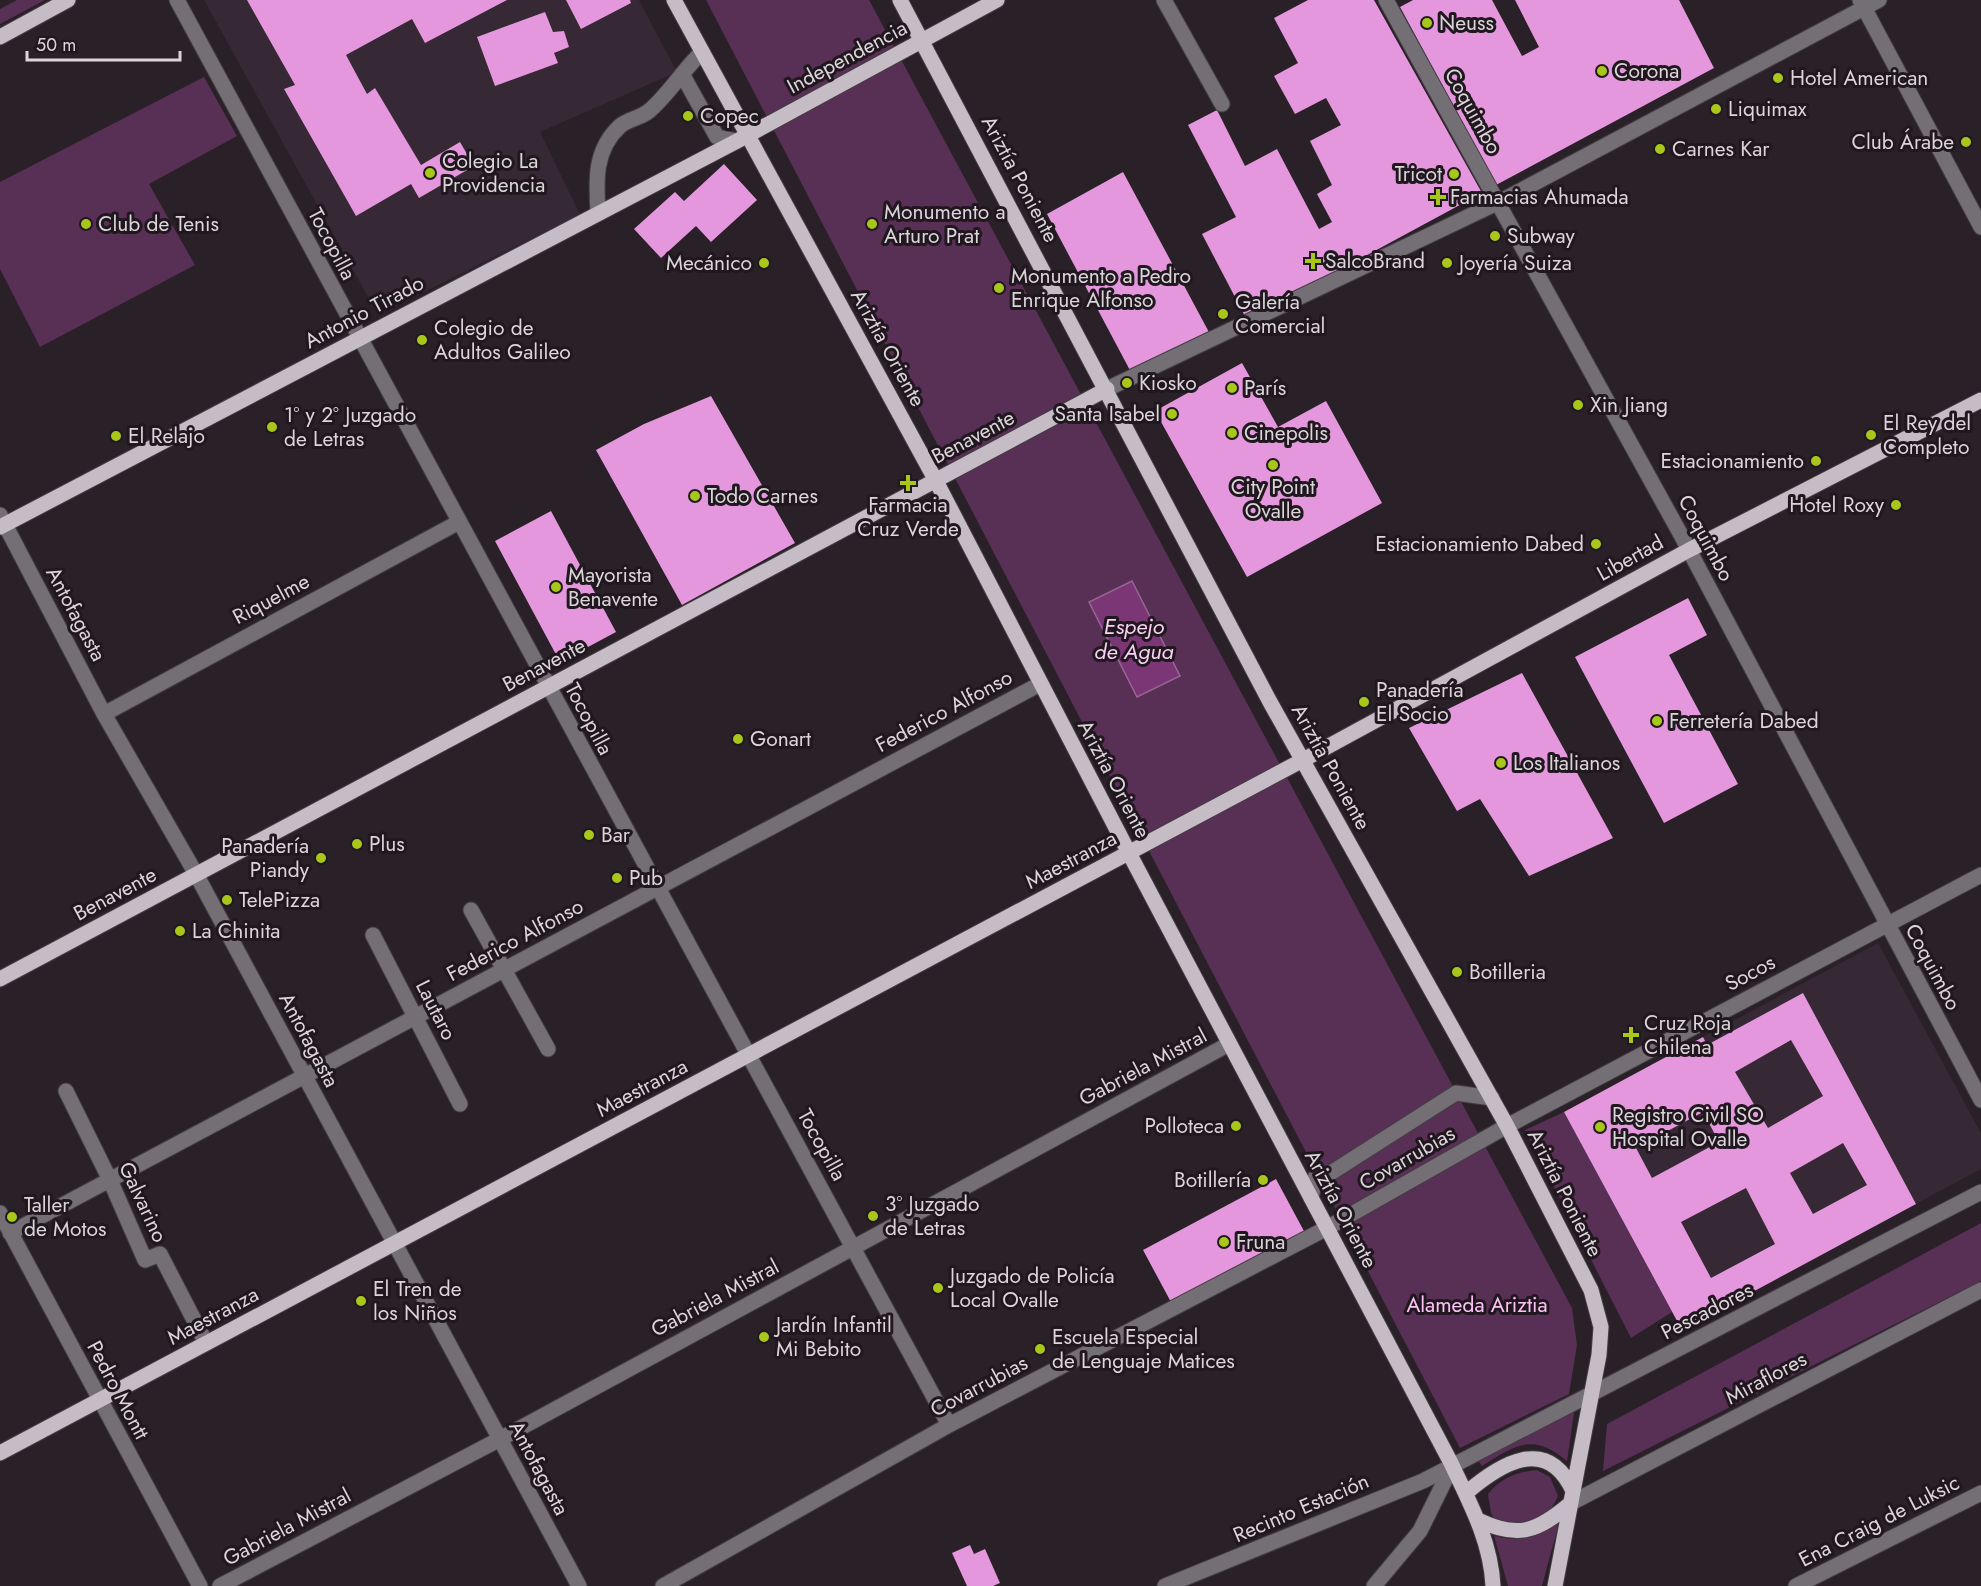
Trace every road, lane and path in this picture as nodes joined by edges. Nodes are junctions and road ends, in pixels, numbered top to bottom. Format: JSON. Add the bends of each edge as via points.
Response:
{"nodes":[{"id":1,"x":68,"y":0,"type":"edge"},
{"id":2,"x":177,"y":0,"type":"edge"},
{"id":3,"x":674,"y":0,"type":"edge"},
{"id":4,"x":900,"y":0,"type":"edge"},
{"id":5,"x":997,"y":0,"type":"edge"},
{"id":6,"x":1164,"y":0,"type":"edge"},
{"id":7,"x":1386,"y":0,"type":"edge"},
{"id":8,"x":1879,"y":0,"type":"edge"},
{"id":9,"x":1862,"y":4,"type":"edge"},
{"id":10,"x":0,"y":37,"type":"edge"},
{"id":11,"x":922,"y":40,"type":"junction"},
{"id":12,"x":702,"y":52,"type":"junction"},
{"id":13,"x":682,"y":74,"type":"junction"},
{"id":14,"x":1222,"y":104,"type":"dead end"},
{"id":15,"x":742,"y":138,"type":"junction"},
{"id":16,"x":1499,"y":202,"type":"junction"},
{"id":17,"x":598,"y":213,"type":"junction"},
{"id":18,"x":1981,"y":227,"type":"edge"},
{"id":19,"x":360,"y":338,"type":"junction"},
{"id":20,"x":1107,"y":389,"type":"junction"},
{"id":21,"x":1981,"y":400,"type":"edge"},
{"id":22,"x":936,"y":481,"type":"junction"},
{"id":23,"x":2,"y":522,"type":"edge"},
{"id":24,"x":459,"y":522,"type":"junction"},
{"id":25,"x":1689,"y":550,"type":"junction"},
{"id":26,"x":1040,"y":684,"type":"junction"},
{"id":27,"x":548,"y":687,"type":"junction"},
{"id":28,"x":104,"y":714,"type":"junction"},
{"id":29,"x":1303,"y":760,"type":"junction"},
{"id":30,"x":1129,"y":853,"type":"junction"},
{"id":31,"x":196,"y":874,"type":"junction"},
{"id":32,"x":1981,"y":874,"type":"edge"},
{"id":33,"x":656,"y":889,"type":"junction"},
{"id":34,"x":471,"y":910,"type":"dead end"},
{"id":35,"x":1886,"y":925,"type":"junction"},
{"id":36,"x":373,"y":935,"type":"dead end"},
{"id":37,"x":504,"y":970,"type":"junction"},
{"id":38,"x":0,"y":979,"type":"edge"},
{"id":39,"x":416,"y":1017,"type":"junction"},
{"id":40,"x":1230,"y":1044,"type":"junction"},
{"id":41,"x":548,"y":1049,"type":"dead end"},
{"id":42,"x":749,"y":1055,"type":"junction"},
{"id":43,"x":304,"y":1076,"type":"junction"},
{"id":44,"x":66,"y":1091,"type":"dead end"},
{"id":45,"x":1492,"y":1098,"type":"junction"},
{"id":46,"x":1981,"y":1100,"type":"edge"},
{"id":47,"x":460,"y":1104,"type":"dead end"},
{"id":48,"x":1507,"y":1126,"type":"junction"},
{"id":49,"x":110,"y":1180,"type":"junction"},
{"id":50,"x":1981,"y":1192,"type":"edge"},
{"id":51,"x":1311,"y":1198,"type":"junction"},
{"id":52,"x":0,"y":1214,"type":"edge"},
{"id":53,"x":1327,"y":1228,"type":"junction"},
{"id":54,"x":10,"y":1233,"type":"junction"},
{"id":55,"x":393,"y":1244,"type":"junction"},
{"id":56,"x":854,"y":1247,"type":"junction"},
{"id":57,"x":1981,"y":1290,"type":"edge"},
{"id":58,"x":206,"y":1343,"type":"junction"},
{"id":59,"x":1591,"y":1395,"type":"junction"},
{"id":60,"x":99,"y":1400,"type":"junction"},
{"id":61,"x":949,"y":1425,"type":"junction"},
{"id":62,"x":500,"y":1439,"type":"junction"},
{"id":63,"x":0,"y":1453,"type":"edge"},
{"id":64,"x":1452,"y":1466,"type":"junction"},
{"id":65,"x":1466,"y":1493,"type":"junction"},
{"id":66,"x":1981,"y":1493,"type":"edge"},
{"id":67,"x":1572,"y":1497,"type":"junction"},
{"id":68,"x":1478,"y":1520,"type":"junction"},
{"id":69,"x":1492,"y":1564,"type":"junction"},
{"id":70,"x":1196,"y":1581,"type":"edge"},
{"id":71,"x":1555,"y":1584,"type":"edge"},
{"id":72,"x":200,"y":1586,"type":"edge"},
{"id":73,"x":220,"y":1586,"type":"edge"},
{"id":74,"x":579,"y":1586,"type":"edge"},
{"id":75,"x":663,"y":1586,"type":"edge"},
{"id":76,"x":1165,"y":1586,"type":"edge"},
{"id":77,"x":1374,"y":1586,"type":"edge"},
{"id":78,"x":1493,"y":1586,"type":"edge"},
{"id":79,"x":1498,"y":1586,"type":"edge"},
{"id":80,"x":1796,"y":1586,"type":"edge"}],
"edges":[{"from":1,"to":10,"type":"main road"},
{"from":2,"to":19,"type":"street","name":"Tocopilla"},
{"from":3,"to":12,"type":"main road","name":"Ariztía Oriente"},
{"from":4,"to":11,"type":"main road","name":"Ariztía Poniente"},
{"from":5,"to":11,"type":"main road","name":"Independencia"},
{"from":6,"to":14,"type":"street"},
{"from":7,"to":16,"type":"street","name":"Coquimbo"},
{"from":8,"to":9,"type":"street"},
{"from":9,"to":16,"type":"street"},
{"from":9,"to":18,"type":"street"},
{"from":11,"to":15,"type":"main road","name":"Independencia"},
{"from":11,"to":20,"type":"main road","name":"Ariztía Poniente"},
{"from":12,"to":13,"type":"street"},
{"from":12,"to":15,"type":"main road","name":"Ariztía Oriente"},
{"from":13,"to":15,"type":"street","via":[[717,137]]},
{"from":13,"to":17,"type":"street","via":[[648,112],[622,124],[609,139],[596,178]]},
{"from":15,"to":17,"type":"main road","name":"Antonio Tirado"},
{"from":15,"to":22,"type":"main road","name":"Ariztía Oriente"},
{"from":16,"to":20,"type":"street"},
{"from":16,"to":25,"type":"street","name":"Coquimbo"},
{"from":17,"to":19,"type":"main road","name":"Antonio Tirado"},
{"from":19,"to":23,"type":"main road","name":"Antonio Tirado"},
{"from":19,"to":24,"type":"street","name":"Tocopilla"},
{"from":20,"to":22,"type":"main road","name":"Benavente"},
{"from":20,"to":29,"type":"main road","name":"Ariztía Poniente"},
{"from":21,"to":25,"type":"main road","name":"Libertad"},
{"from":22,"to":26,"type":"main road","name":"Ariztía Oriente"},
{"from":22,"to":27,"type":"main road","name":"Benavente"},
{"from":23,"to":28,"type":"street","name":"Antofagasta"},
{"from":24,"to":27,"type":"street","name":"Tocopilla"},
{"from":24,"to":28,"type":"street","name":"Riquelme"},
{"from":25,"to":29,"type":"main road","name":"Libertad"},
{"from":25,"to":35,"type":"street","name":"Coquimbo"},
{"from":26,"to":30,"type":"main road","name":"Ariztía Oriente"},
{"from":26,"to":33,"type":"street","name":"Federico Alfonso"},
{"from":27,"to":31,"type":"main road","name":"Benavente"},
{"from":27,"to":33,"type":"street","name":"Tocopilla"},
{"from":28,"to":31,"type":"street","name":"Antofagasta"},
{"from":29,"to":30,"type":"main road","name":"Maestranza"},
{"from":29,"to":45,"type":"main road","name":"Ariztía Poniente"},
{"from":30,"to":40,"type":"main road","name":"Ariztía Oriente"},
{"from":30,"to":42,"type":"main road","name":"Maestranza"},
{"from":31,"to":38,"type":"main road","name":"Benavente"},
{"from":31,"to":43,"type":"street","name":"Antofagasta"},
{"from":32,"to":35,"type":"street","name":"Socos"},
{"from":33,"to":37,"type":"street","name":"Federico Alfonso"},
{"from":33,"to":42,"type":"street","name":"Tocopilla"},
{"from":34,"to":37,"type":"street"},
{"from":35,"to":46,"type":"street","name":"Coquimbo"},
{"from":35,"to":48,"type":"street","name":"Socos"},
{"from":36,"to":39,"type":"street","name":"Lautaro"},
{"from":37,"to":39,"type":"street","name":"Federico Alfonso"},
{"from":37,"to":41,"type":"street"},
{"from":39,"to":43,"type":"street","name":"Federico Alfonso"},
{"from":39,"to":47,"type":"street","name":"Lautaro"},
{"from":40,"to":51,"type":"main road","name":"Ariztía Oriente"},
{"from":40,"to":56,"type":"street","name":"Gabriela Mistral"},
{"from":42,"to":55,"type":"main road","name":"Maestranza"},
{"from":42,"to":56,"type":"street","name":"Tocopilla"},
{"from":43,"to":49,"type":"street","name":"Federico Alfonso"},
{"from":43,"to":55,"type":"street","name":"Antofagasta"},
{"from":44,"to":49,"type":"street","name":"Galvarino"},
{"from":45,"to":48,"type":"main road","name":"Ariztía Poniente"},
{"from":45,"to":51,"type":"street","via":[[1456,1094],[1326,1176],[1315,1178]]},
{"from":48,"to":53,"type":"street","name":"Covarrubias"},
{"from":48,"to":59,"type":"main road","name":"Ariztía Poniente","via":[[1596,1302],[1600,1340]]},
{"from":49,"to":54,"type":"street","name":"Federico Alfonso"},
{"from":49,"to":58,"type":"street","name":"Galvarino","via":[[146,1260],[160,1254]]},
{"from":50,"to":59,"type":"street","name":"Pescadores"},
{"from":51,"to":53,"type":"main road","name":"Ariztía Oriente"},
{"from":52,"to":54,"type":"street","name":"Pedro Montt"},
{"from":53,"to":61,"type":"street","name":"Covarrubias"},
{"from":53,"to":64,"type":"main road","name":"Ariztía Oriente"},
{"from":54,"to":60,"type":"street","name":"Pedro Montt"},
{"from":55,"to":58,"type":"main road","name":"Maestranza"},
{"from":55,"to":62,"type":"street","name":"Antofagasta"},
{"from":56,"to":61,"type":"street","name":"Tocopilla"},
{"from":56,"to":62,"type":"street","name":"Gabriela Mistral"},
{"from":57,"to":67,"type":"street","name":"Miraflores"},
{"from":58,"to":60,"type":"main road","name":"Maestranza"},
{"from":59,"to":64,"type":"street","name":"Pescadores"},
{"from":59,"to":67,"type":"main road","name":"Ariztía Poniente"},
{"from":60,"to":63,"type":"main road","name":"Maestranza"},
{"from":60,"to":72,"type":"street","name":"Pedro Montt"},
{"from":61,"to":75,"type":"street","name":"Covarrubias"},
{"from":62,"to":73,"type":"street","name":"Gabriela Mistral"},
{"from":62,"to":74,"type":"street","name":"Antofagasta"},
{"from":64,"to":65,"type":"main road","name":"Ariztía Oriente"},
{"from":64,"to":70,"type":"street","name":"Recinto Estación"},
{"from":64,"to":77,"type":"street","via":[[1420,1531]]},
{"from":65,"to":67,"type":"main road","via":[[1491,1471],[1530,1458],[1562,1472]]},
{"from":65,"to":68,"type":"main road","name":"Ariztía Oriente"},
{"from":66,"to":80,"type":"street","name":"Ena Craig de Luksic"},
{"from":67,"to":68,"type":"main road","via":[[1557,1515],[1522,1531],[1500,1530]]},
{"from":67,"to":71,"type":"main road","name":"Ariztía Poniente"},
{"from":68,"to":69,"type":"main road","name":"Ariztía Oriente"},
{"from":69,"to":78,"type":"main road","name":"Ariztía Oriente"},
{"from":69,"to":79,"type":"main road"},
{"from":70,"to":76,"type":"street","name":"Recinto Estación"}]}
